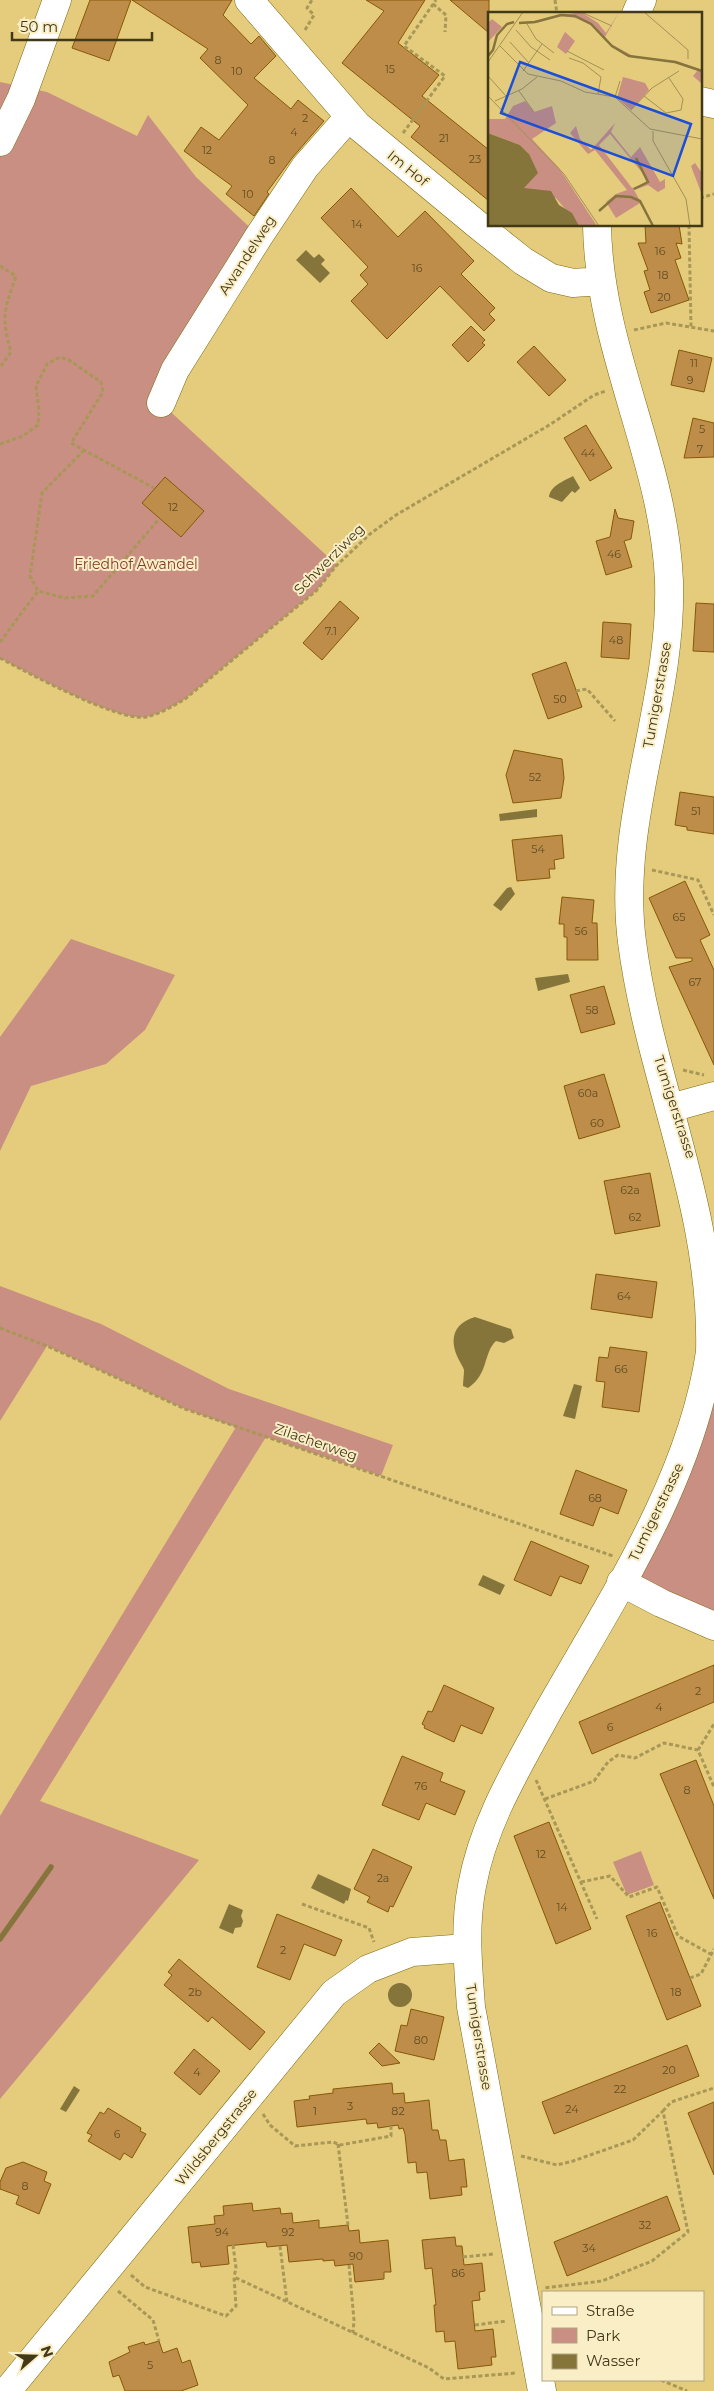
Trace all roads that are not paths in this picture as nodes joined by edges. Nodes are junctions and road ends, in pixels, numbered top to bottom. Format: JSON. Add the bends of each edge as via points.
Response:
{"nodes":[{"id":1,"x":57,"y":0,"type":"edge"},
{"id":2,"x":249,"y":0,"type":"edge"},
{"id":3,"x":642,"y":0,"type":"edge"},
{"id":4,"x":637,"y":12,"type":"edge"},
{"id":5,"x":349,"y":117,"type":"junction"},
{"id":6,"x":0,"y":142,"type":"edge"},
{"id":7,"x":597,"y":226,"type":"edge"},
{"id":8,"x":601,"y":281,"type":"junction"},
{"id":9,"x":160,"y":404,"type":"dead end"},
{"id":10,"x":710,"y":1086,"type":"edge"},
{"id":11,"x":674,"y":1107,"type":"junction"},
{"id":12,"x":713,"y":1325,"type":"edge"},
{"id":13,"x":626,"y":1573,"type":"junction"},
{"id":14,"x":714,"y":1626,"type":"edge"},
{"id":15,"x":466,"y":1948,"type":"junction"},
{"id":16,"x":540,"y":2381,"type":"edge"},
{"id":17,"x":7,"y":2391,"type":"edge"}],
"edges":[{"from":1,"to":6,"type":"street","via":[[21,99]]},
{"from":2,"to":5,"type":"street","name":"Im Hof"},
{"from":3,"to":4,"type":"street"},
{"from":5,"to":8,"type":"street","name":"Im Hof","via":[[388,153],[523,261],[551,278],[572,284]]},
{"from":5,"to":9,"type":"street","name":"Awandelweg","via":[[305,167],[259,236],[175,370]]},
{"from":7,"to":8,"type":"street","name":"Tumigerstrasse"},
{"from":8,"to":11,"type":"street","name":"Tumigerstrasse","via":[[611,336],[658,494],[666,538],[667,634],[633,831],[629,901],[632,942],[643,1002]]},
{"from":10,"to":11,"type":"street"},
{"from":11,"to":12,"type":"street","name":"Tumigerstrasse","via":[[697,1178],[705,1217],[713,1275]]},
{"from":12,"to":13,"type":"street","name":"Tumigerstrasse","via":[[698,1411],[677,1474]]},
{"from":13,"to":14,"type":"street"},
{"from":13,"to":15,"type":"street","name":"Tumigerstrasse","via":[[521,1760],[485,1834],[472,1883]]},
{"from":15,"to":16,"type":"street","name":"Tumigerstrasse","via":[[471,2007]]},
{"from":15,"to":17,"type":"street","name":"Wildsbergstrasse","via":[[412,1952],[368,1969],[334,1993]]}]}
